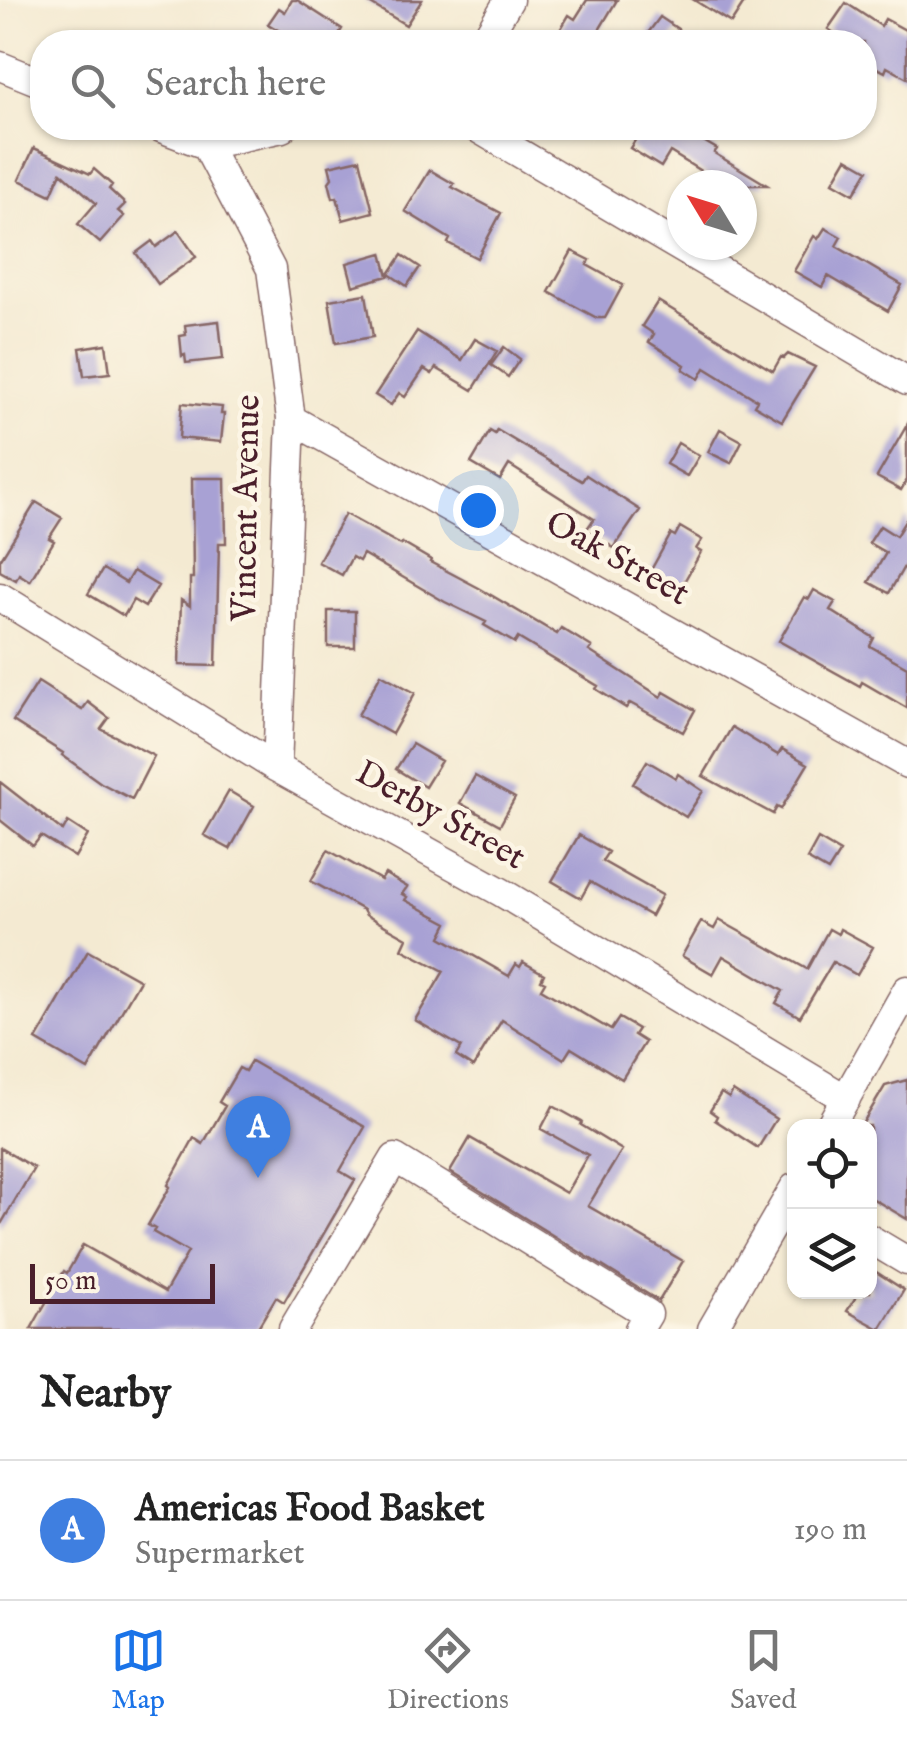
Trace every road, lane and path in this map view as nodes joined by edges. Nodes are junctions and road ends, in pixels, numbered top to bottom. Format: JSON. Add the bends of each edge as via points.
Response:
{"nodes":[{"id":1,"x":509,"y":0,"type":"edge"},
{"id":2,"x":491,"y":30,"type":"edge"},
{"id":3,"x":0,"y":66,"type":"edge"},
{"id":4,"x":30,"y":77,"type":"edge"},
{"id":5,"x":193,"y":140,"type":"edge"},
{"id":6,"x":228,"y":140,"type":"edge"},
{"id":7,"x":498,"y":140,"type":"edge"},
{"id":8,"x":206,"y":145,"type":"junction"},
{"id":9,"x":907,"y":381,"type":"edge"},
{"id":10,"x":291,"y":419,"type":"junction"},
{"id":11,"x":0,"y":597,"type":"edge"},
{"id":12,"x":907,"y":764,"type":"edge"},
{"id":13,"x":277,"y":768,"type":"junction"},
{"id":14,"x":907,"y":990,"type":"edge"},
{"id":15,"x":846,"y":1099,"type":"junction"},
{"id":16,"x":834,"y":1119,"type":"edge"},
{"id":17,"x":787,"y":1204,"type":"edge"},
{"id":18,"x":877,"y":1243,"type":"edge"},
{"id":19,"x":907,"y":1261,"type":"edge"},
{"id":20,"x":300,"y":1327,"type":"edge"},
{"id":21,"x":640,"y":1329,"type":"edge"},
{"id":22,"x":712,"y":1329,"type":"edge"}],
"edges":[{"from":1,"to":2,"type":"street"},
{"from":3,"to":4,"type":"street"},
{"from":5,"to":8,"type":"street"},
{"from":6,"to":8,"type":"street"},
{"from":7,"to":9,"type":"street"},
{"from":8,"to":10,"type":"street","name":"Vincent Avenue","via":[[271,269]]},
{"from":10,"to":12,"type":"street","name":"Oak Street"},
{"from":10,"to":13,"type":"street","name":"Vincent Avenue"},
{"from":11,"to":13,"type":"street","name":"Derby Street"},
{"from":13,"to":15,"type":"street","name":"Derby Street"},
{"from":14,"to":15,"type":"street"},
{"from":15,"to":16,"type":"street"},
{"from":17,"to":22,"type":"street"},
{"from":18,"to":19,"type":"street"},
{"from":20,"to":21,"type":"street","via":[[394,1158],[648,1314]]}]}
